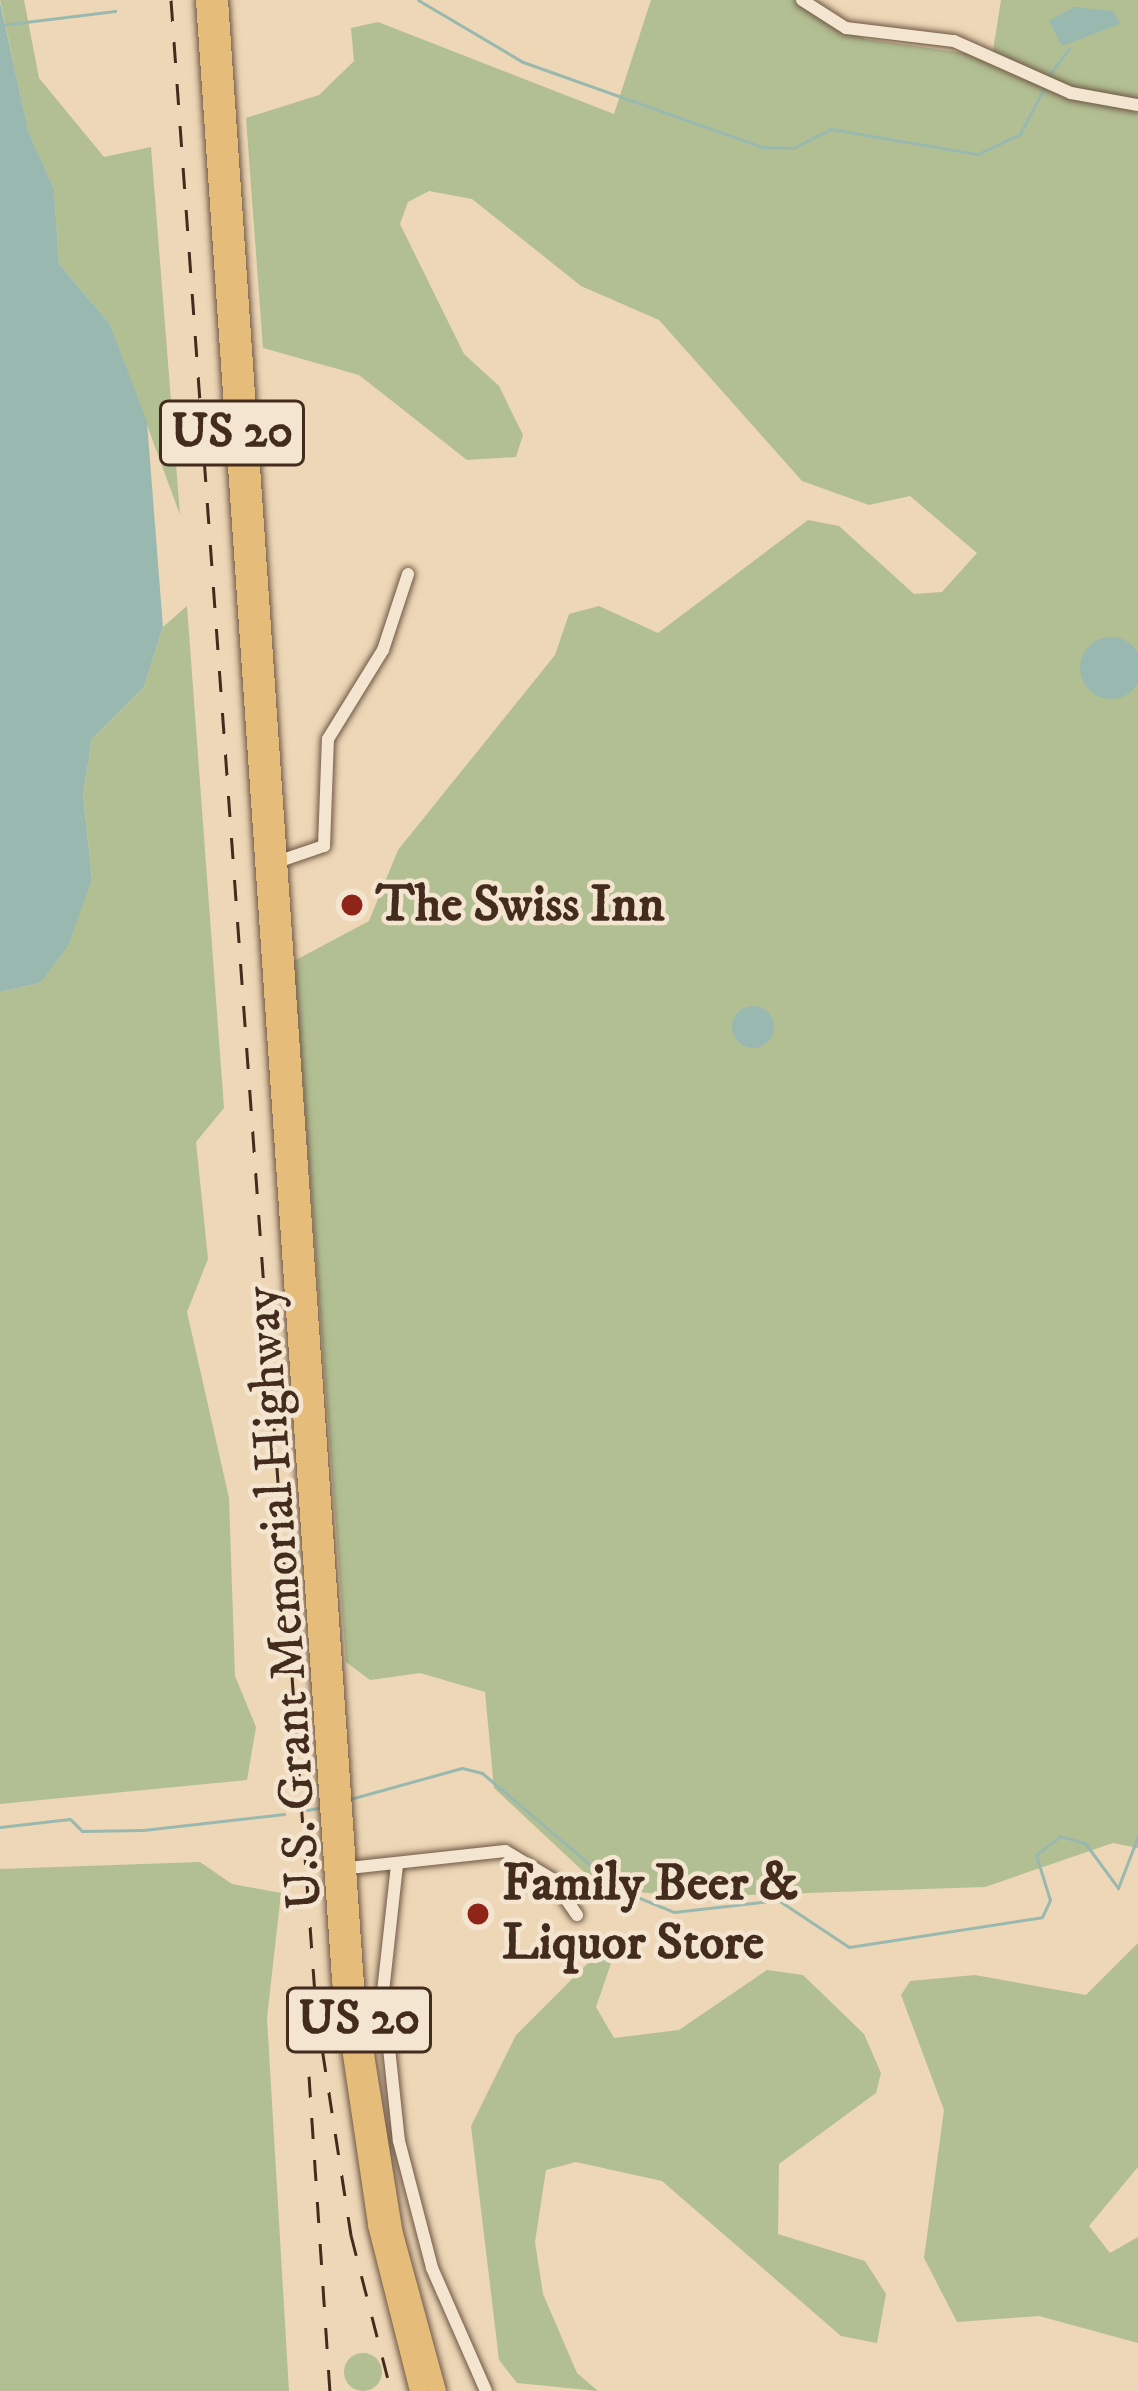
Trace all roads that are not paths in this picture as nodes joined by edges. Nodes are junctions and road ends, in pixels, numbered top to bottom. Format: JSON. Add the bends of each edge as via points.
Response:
{"nodes":[{"id":1,"x":205,"y":0,"type":"edge"},
{"id":2,"x":219,"y":0,"type":"edge"},
{"id":3,"x":802,"y":0,"type":"edge"},
{"id":4,"x":1138,"y":105,"type":"edge"},
{"id":5,"x":408,"y":574,"type":"dead end"},
{"id":6,"x":268,"y":864,"type":"junction"},
{"id":7,"x":397,"y":1864,"type":"junction"},
{"id":8,"x":339,"y":1869,"type":"junction"},
{"id":9,"x":577,"y":1915,"type":"dead end"},
{"id":10,"x":419,"y":2391,"type":"edge"},
{"id":11,"x":437,"y":2391,"type":"edge"},
{"id":12,"x":486,"y":2391,"type":"edge"}],
"edges":[{"from":1,"to":6,"type":"highway","number":"US 20"},
{"from":2,"to":6,"type":"highway","number":"US 20"},
{"from":3,"to":4,"type":"street","via":[[846,28],[953,41],[1071,93]]},
{"from":5,"to":6,"type":"street","via":[[383,650],[328,739],[324,846]]},
{"from":6,"to":8,"type":"highway","name":"U.S. Grant Memorial Highway","number":"US 20"},
{"from":7,"to":8,"type":"street"},
{"from":7,"to":9,"type":"street","via":[[517,1854]]},
{"from":7,"to":12,"type":"street","via":[[383,1991],[399,2141],[432,2268]]},
{"from":8,"to":10,"type":"highway","name":"U.S. Grant Memorial Highway","number":"US 20","via":[[357,2119]]},
{"from":8,"to":11,"type":"highway","name":"U.S. Grant Memorial Highway","number":"US 20","via":[[369,2106]]}]}
